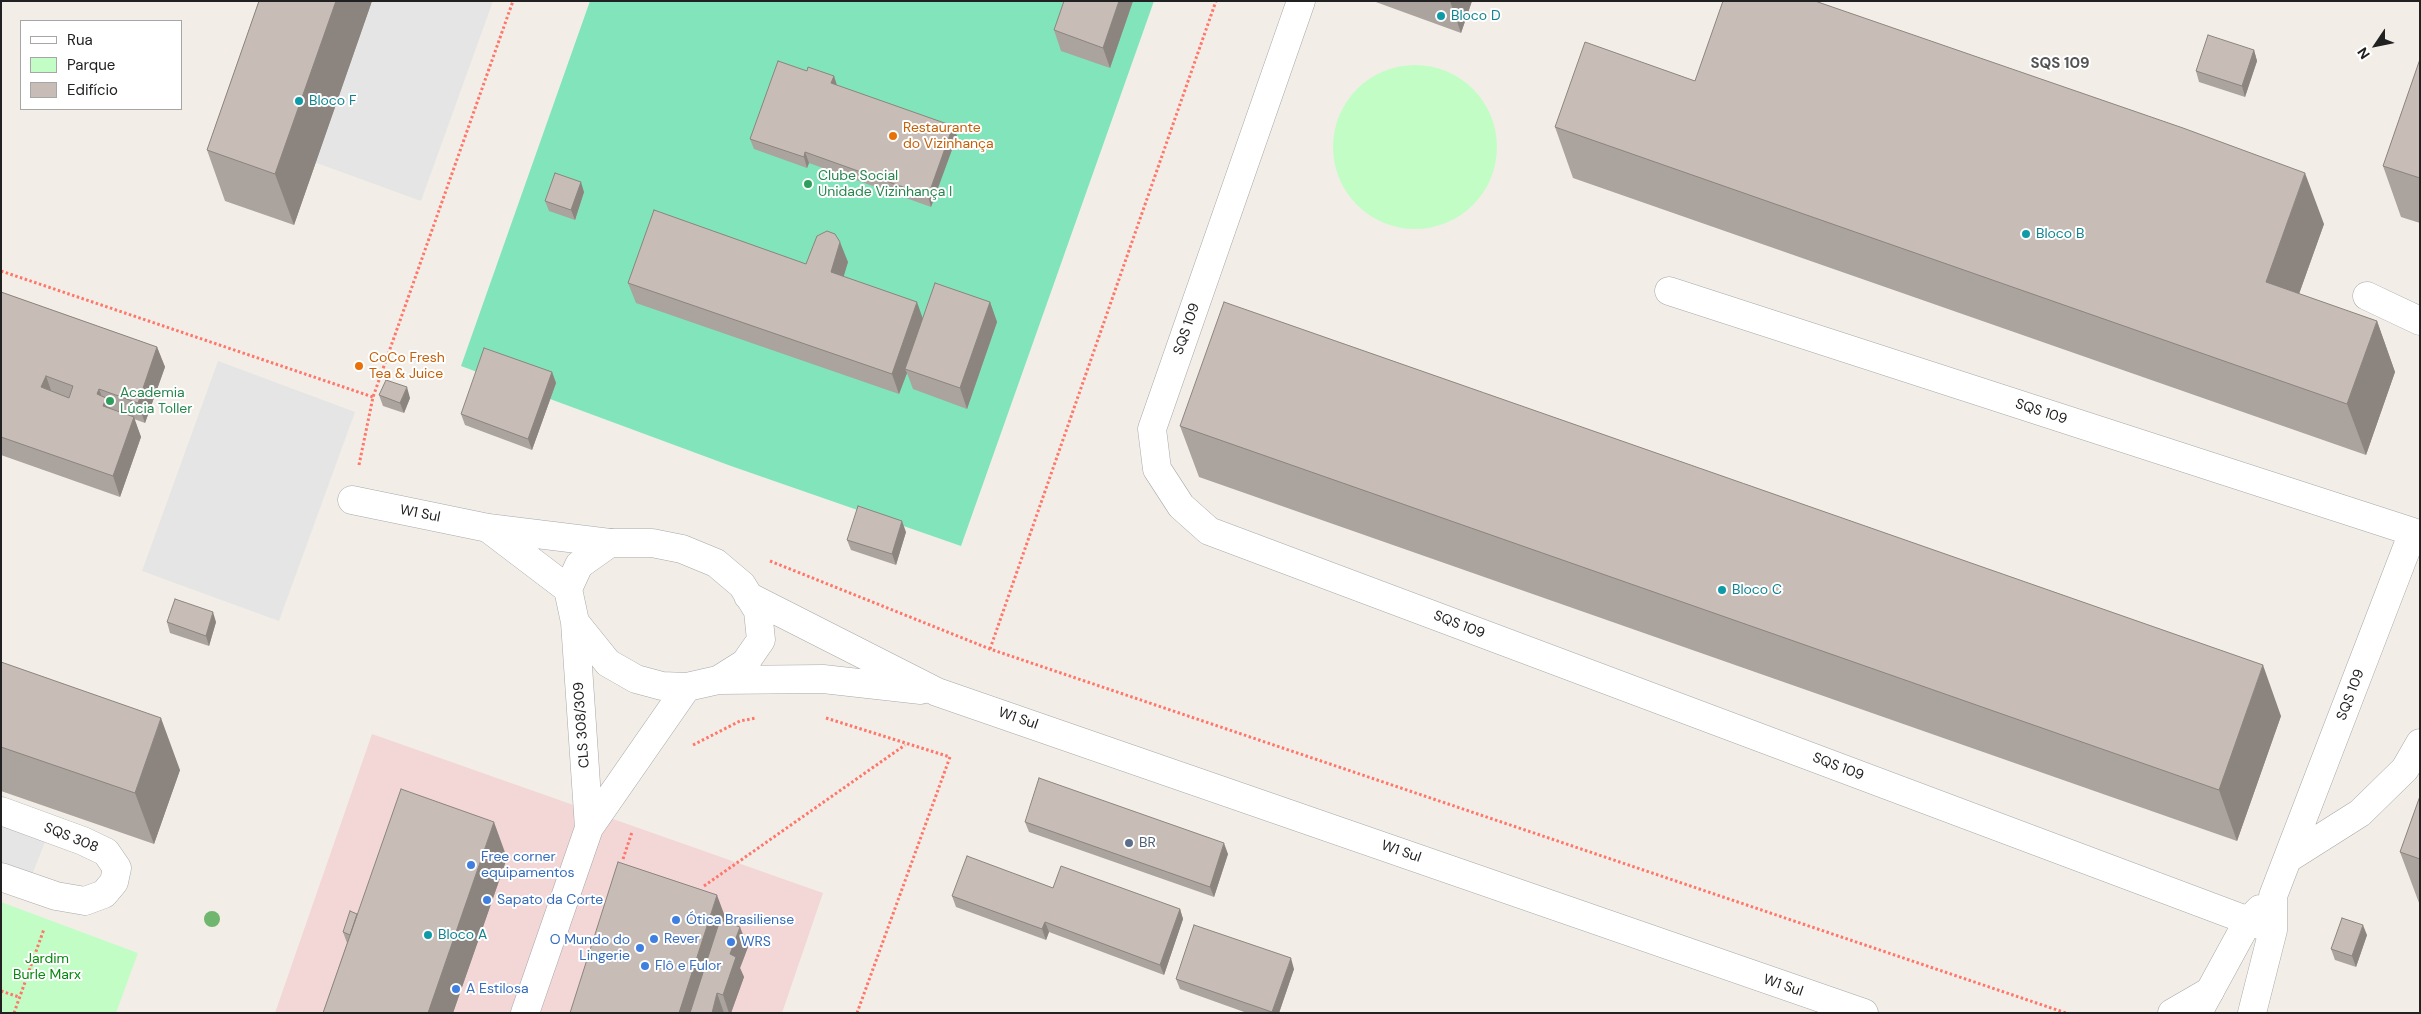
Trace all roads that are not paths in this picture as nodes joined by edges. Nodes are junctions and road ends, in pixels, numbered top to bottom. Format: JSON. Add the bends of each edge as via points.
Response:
{"nodes":[{"id":1,"x":1301,"y":1,"type":"edge"},
{"id":2,"x":1669,"y":291,"type":"dead end"},
{"id":3,"x":2367,"y":296,"type":"dead end"},
{"id":4,"x":2420,"y":321,"type":"edge"},
{"id":5,"x":352,"y":500,"type":"road end"},
{"id":6,"x":2416,"y":524,"type":"edge"},
{"id":7,"x":488,"y":528,"type":"junction"},
{"id":8,"x":610,"y":542,"type":"junction"},
{"id":9,"x":568,"y":589,"type":"junction"},
{"id":10,"x":748,"y":596,"type":"junction"},
{"id":11,"x":575,"y":622,"type":"junction"},
{"id":12,"x":718,"y":680,"type":"junction"},
{"id":13,"x":687,"y":687,"type":"junction"},
{"id":14,"x":937,"y":692,"type":"junction"},
{"id":15,"x":2420,"y":743,"type":"edge"},
{"id":16,"x":1,"y":811,"type":"edge"},
{"id":17,"x":589,"y":828,"type":"junction"},
{"id":18,"x":2289,"y":858,"type":"junction"},
{"id":19,"x":1,"y":877,"type":"edge"},
{"id":20,"x":2273,"y":896,"type":"junction"},
{"id":21,"x":2248,"y":921,"type":"junction"},
{"id":22,"x":2273,"y":930,"type":"junction"},
{"id":23,"x":2204,"y":1002,"type":"edge"},
{"id":24,"x":525,"y":1013,"type":"edge"},
{"id":25,"x":1864,"y":1013,"type":"edge"},
{"id":26,"x":2172,"y":1013,"type":"edge"},
{"id":27,"x":2252,"y":1013,"type":"edge"}],
"edges":[{"from":1,"to":21,"type":"street","name":"SQS 109","via":[[1152,429],[1157,469],[1181,506],[1209,531]]},
{"from":2,"to":6,"type":"street","name":"SQS 109"},
{"from":3,"to":4,"type":"street"},
{"from":5,"to":7,"type":"street","name":"W1 Sul"},
{"from":6,"to":18,"type":"street","name":"SQS 109"},
{"from":7,"to":8,"type":"street","name":"W1 Sul"},
{"from":7,"to":9,"type":"street","name":"W1 Sul"},
{"from":8,"to":9,"type":"street","via":[[579,565]]},
{"from":8,"to":10,"type":"street","via":[[652,543],[682,549],[716,564],[742,585]]},
{"from":9,"to":11,"type":"street"},
{"from":10,"to":12,"type":"street","via":[[758,611],[761,640],[745,663]]},
{"from":10,"to":14,"type":"street","name":"W1 Sul"},
{"from":11,"to":13,"type":"street","via":[[608,663],[636,678],[662,686]]},
{"from":11,"to":17,"type":"street","name":"CLS 308/309"},
{"from":12,"to":13,"type":"street"},
{"from":12,"to":14,"type":"street","name":"W1 Sul","via":[[823,679]]},
{"from":13,"to":17,"type":"street","name":"CLS 308/309"},
{"from":14,"to":25,"type":"street","name":"W1 Sul"},
{"from":15,"to":18,"type":"street","via":[[2405,769],[2360,814]]},
{"from":16,"to":19,"type":"street","name":"SQS 308","via":[[106,852],[117,868],[114,882],[104,894],[85,901],[56,896]]},
{"from":17,"to":24,"type":"street","name":"CLS 308/309"},
{"from":18,"to":20,"type":"street","name":"SQS 109"},
{"from":20,"to":21,"type":"street","name":"SQS 109"},
{"from":20,"to":22,"type":"street","name":"SQS 109"},
{"from":21,"to":22,"type":"street","name":"SQS 109"},
{"from":21,"to":23,"type":"street","name":"SQS 109"},
{"from":22,"to":27,"type":"street","name":"SQS 109"},
{"from":23,"to":26,"type":"street"}]}
